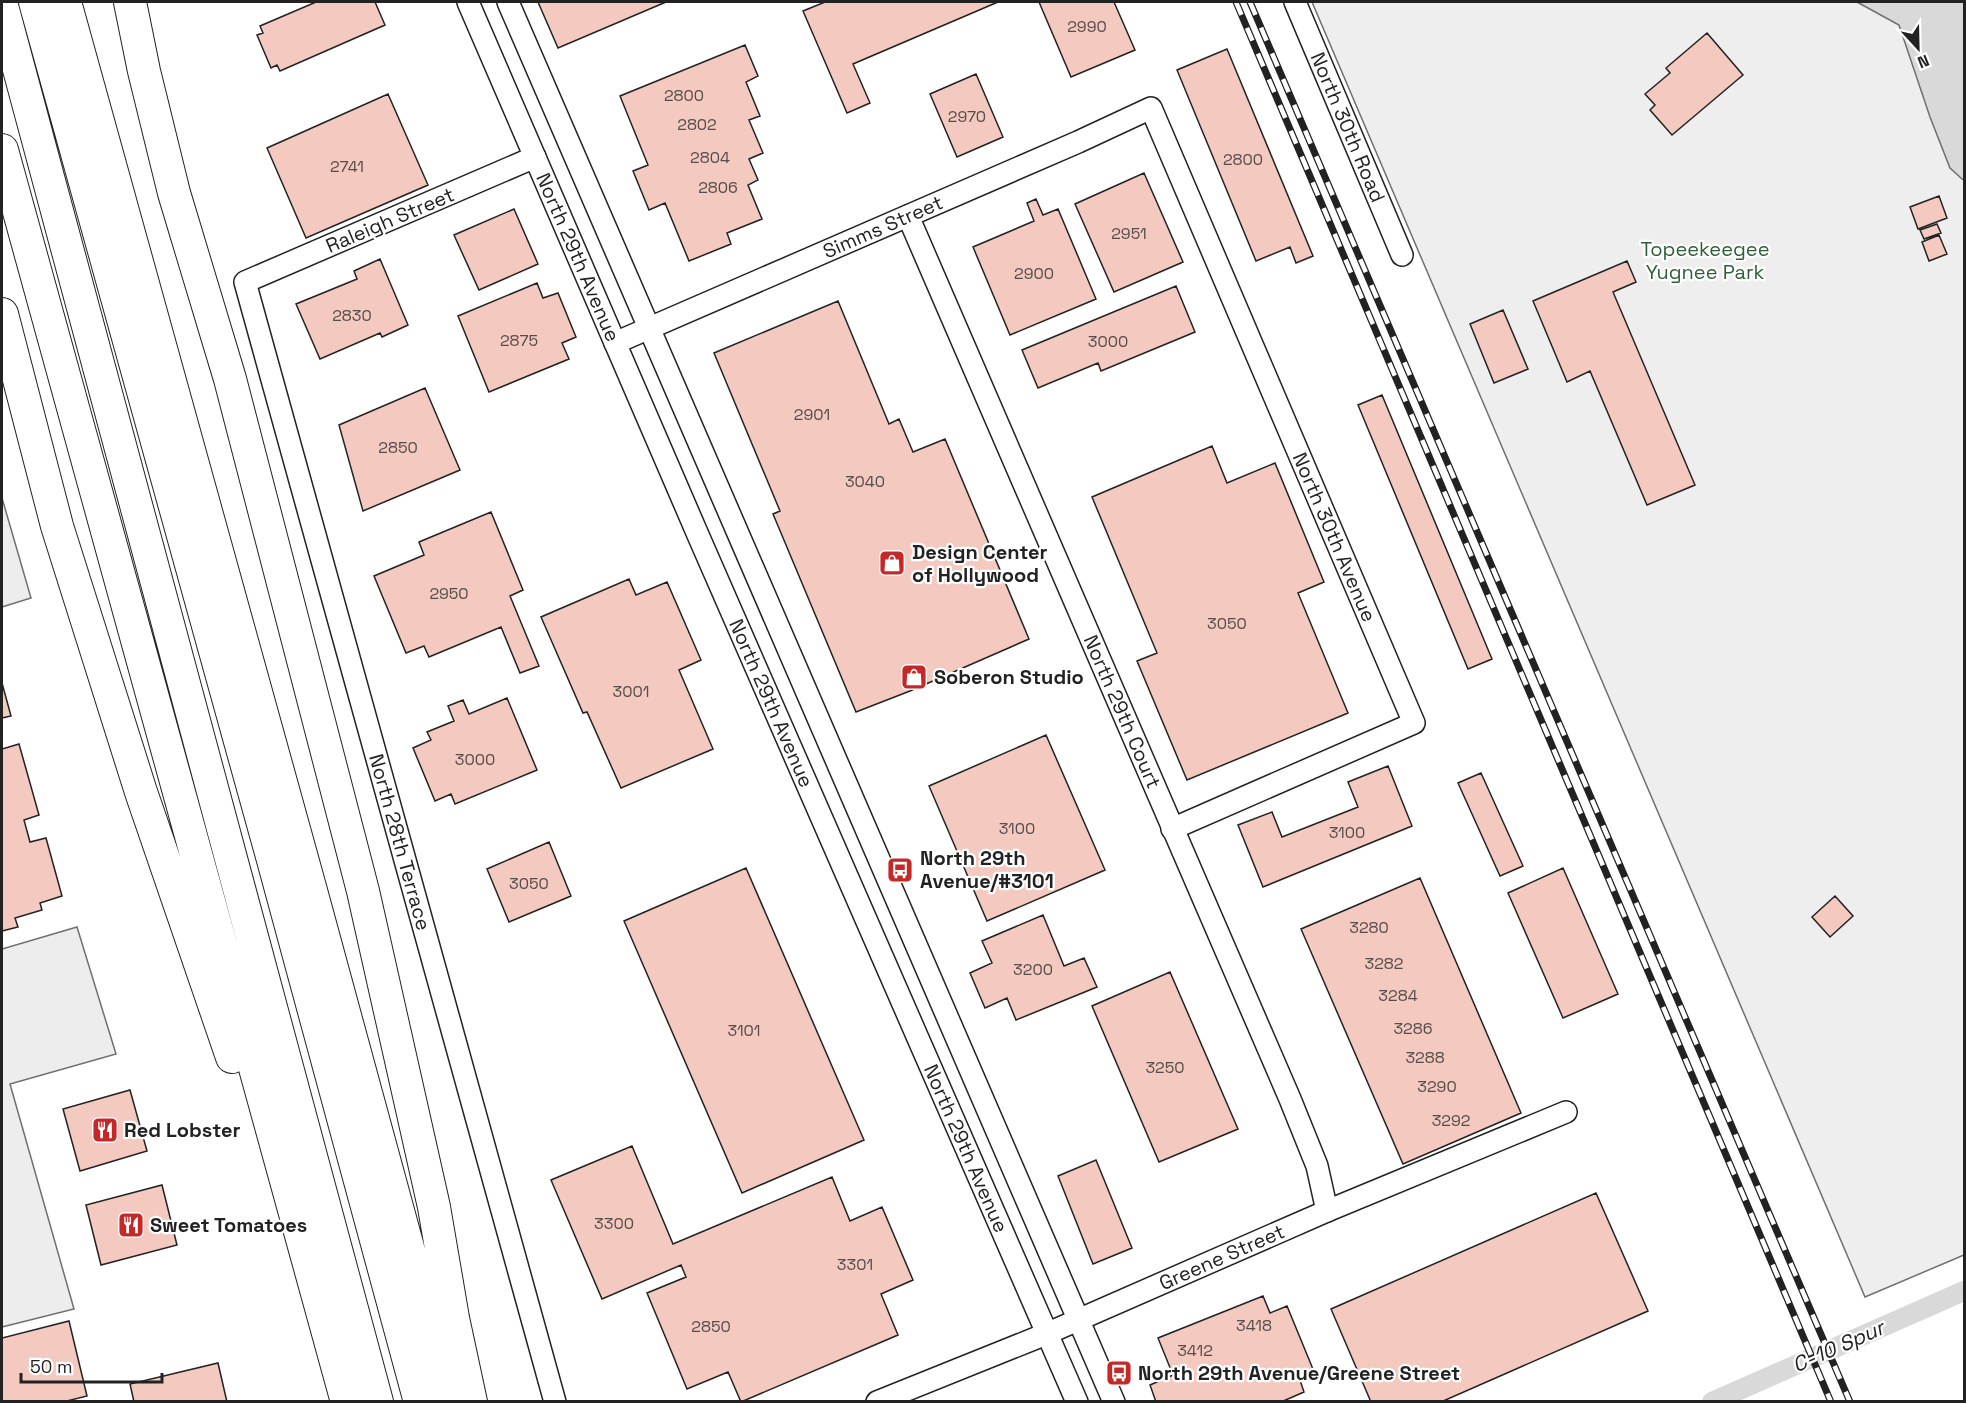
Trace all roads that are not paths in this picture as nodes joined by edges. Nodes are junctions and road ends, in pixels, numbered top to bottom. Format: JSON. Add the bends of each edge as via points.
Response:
{"nodes":[{"id":1,"x":35,"y":2,"type":"edge"},
{"id":2,"x":65,"y":2,"type":"edge"},
{"id":3,"x":130,"y":2,"type":"edge"},
{"id":4,"x":468,"y":2,"type":"edge"},
{"id":5,"x":508,"y":2,"type":"edge"},
{"id":6,"x":1295,"y":2,"type":"edge"},
{"id":7,"x":2,"y":6,"type":"edge"},
{"id":8,"x":1151,"y":108,"type":"joint"},
{"id":9,"x":2,"y":150,"type":"edge"},
{"id":10,"x":535,"y":157,"type":"junction"},
{"id":11,"x":908,"y":216,"type":"junction"},
{"id":12,"x":1402,"y":255,"type":"dead end"},
{"id":13,"x":245,"y":282,"type":"joint"},
{"id":14,"x":2,"y":314,"type":"edge"},
{"id":15,"x":650,"y":328,"type":"junction"},
{"id":16,"x":615,"y":342,"type":"junction"},
{"id":17,"x":1172,"y":829,"type":"junction"},
{"id":18,"x":1566,"y":1112,"type":"dead end"},
{"id":19,"x":1327,"y":1211,"type":"junction"},
{"id":20,"x":1079,"y":1319,"type":"junction"},
{"id":21,"x":1046,"y":1334,"type":"junction"},
{"id":22,"x":333,"y":1349,"type":"junction"},
{"id":23,"x":347,"y":1401,"type":"edge"},
{"id":24,"x":377,"y":1401,"type":"edge"},
{"id":25,"x":420,"y":1401,"type":"edge"},
{"id":26,"x":450,"y":1401,"type":"edge"},
{"id":27,"x":471,"y":1401,"type":"edge"},
{"id":28,"x":555,"y":1401,"type":"edge"},
{"id":29,"x":877,"y":1401,"type":"edge"},
{"id":30,"x":1077,"y":1401,"type":"edge"},
{"id":31,"x":1114,"y":1401,"type":"edge"}],
"edges":[{"from":1,"to":25,"type":"highway"},
{"from":2,"to":26,"type":"highway"},
{"from":3,"to":27,"type":"highway","via":[[174,193],[230,379],[363,891],[434,1208]]},
{"from":4,"to":10,"type":"street","name":"North 29th Avenue"},
{"from":5,"to":15,"type":"street","name":"North 29th Avenue"},
{"from":6,"to":12,"type":"street","name":"North 30th Road"},
{"from":7,"to":24,"type":"highway"},
{"from":8,"to":11,"type":"street","name":"Simms Street"},
{"from":8,"to":17,"type":"street","name":"North 30th Avenue","via":[[1414,723]]},
{"from":9,"to":22,"type":"highway"},
{"from":10,"to":13,"type":"street","name":"Raleigh Street"},
{"from":10,"to":16,"type":"street","name":"North 29th Avenue"},
{"from":11,"to":15,"type":"street","name":"Simms Street"},
{"from":11,"to":17,"type":"street","name":"North 29th Court"},
{"from":13,"to":28,"type":"street","name":"North 28th Terrace"},
{"from":14,"to":22,"type":"highway","via":[[57,526],[137,781]]},
{"from":15,"to":16,"type":"street","name":"Simms Street"},
{"from":15,"to":20,"type":"street","name":"North 29th Avenue"},
{"from":16,"to":21,"type":"street","name":"North 29th Avenue"},
{"from":17,"to":19,"type":"street","name":"North 29th Court","via":[[1317,1166]]},
{"from":18,"to":19,"type":"street","name":"Greene Street"},
{"from":19,"to":20,"type":"street","name":"Greene Street"},
{"from":20,"to":21,"type":"street","name":"Greene Street"},
{"from":20,"to":31,"type":"street","name":"North 29th Avenue"},
{"from":21,"to":29,"type":"street","name":"Greene Street"},
{"from":21,"to":30,"type":"street","name":"North 29th Avenue"},
{"from":22,"to":23,"type":"highway"}]}
